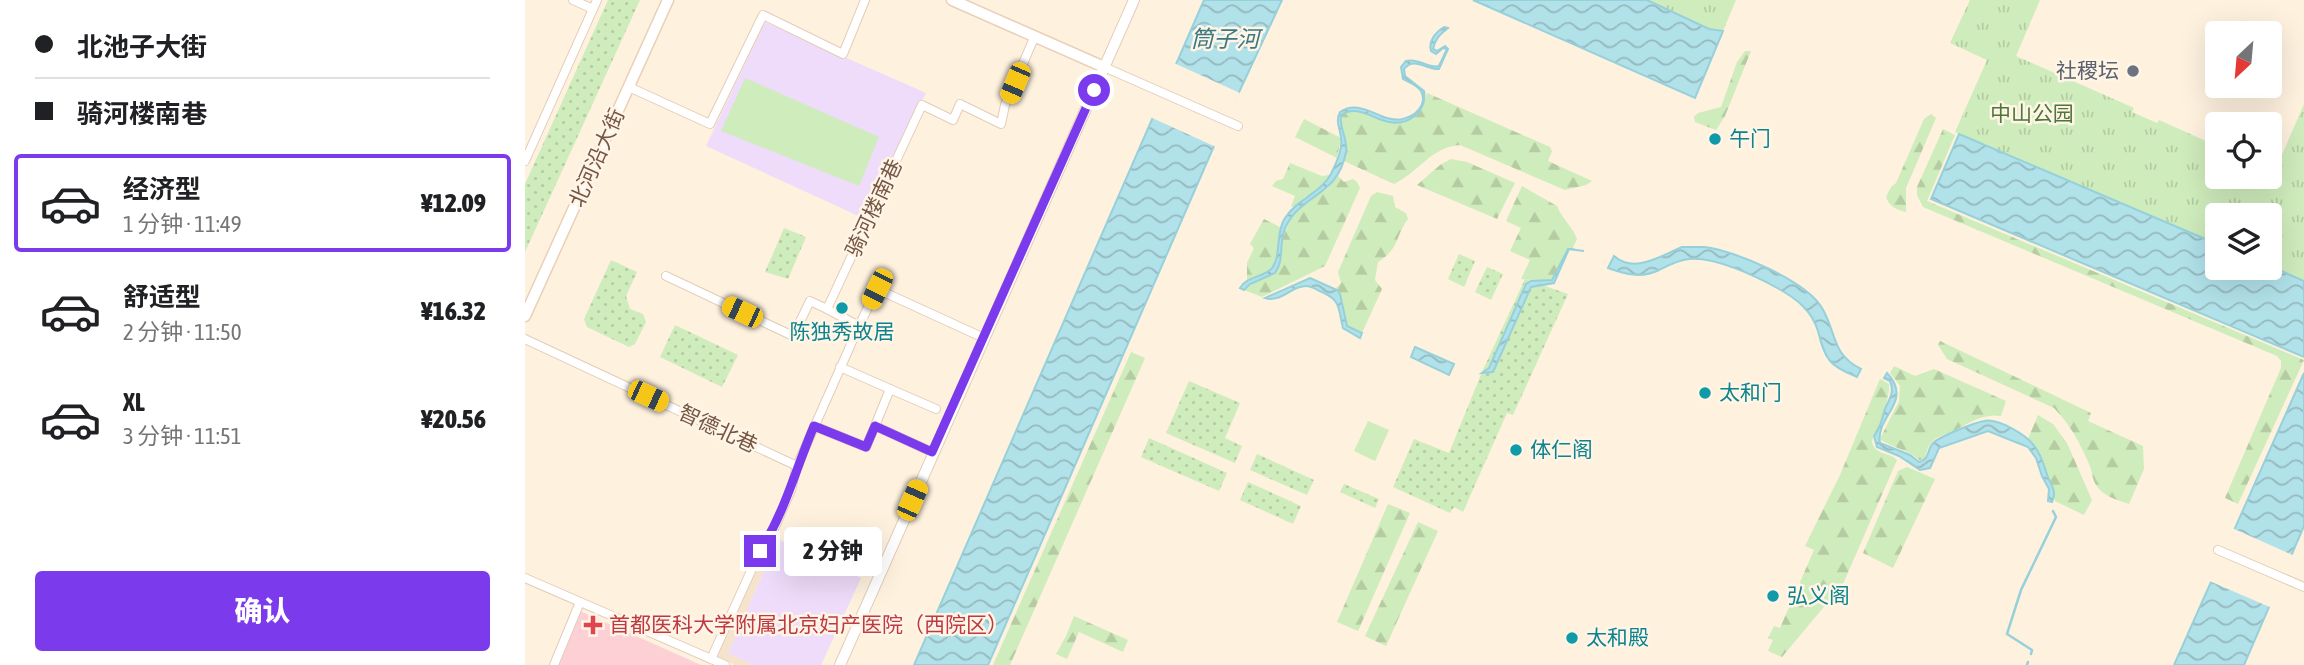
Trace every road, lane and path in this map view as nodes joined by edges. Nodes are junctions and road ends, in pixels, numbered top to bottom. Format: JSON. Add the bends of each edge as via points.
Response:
{"nodes":[{"id":1,"x":573,"y":0,"type":"edge"},
{"id":2,"x":597,"y":0,"type":"edge"},
{"id":3,"x":668,"y":0,"type":"edge"},
{"id":4,"x":865,"y":0,"type":"edge"},
{"id":5,"x":952,"y":0,"type":"edge"},
{"id":6,"x":1133,"y":0,"type":"edge"},
{"id":7,"x":593,"y":9,"type":"junction"},
{"id":8,"x":1034,"y":38,"type":"junction"},
{"id":9,"x":1104,"y":67,"type":"junction"},
{"id":10,"x":629,"y":87,"type":"junction"},
{"id":11,"x":1238,"y":126,"type":"dead end"},
{"id":12,"x":525,"y":161,"type":"edge"},
{"id":13,"x":667,"y":276,"type":"dead end"},
{"id":14,"x":827,"y":309,"type":"junction"},
{"id":15,"x":525,"y":316,"type":"edge"},
{"id":16,"x":859,"y":326,"type":"junction"},
{"id":17,"x":984,"y":338,"type":"junction"},
{"id":18,"x":525,"y":339,"type":"edge"},
{"id":19,"x":840,"y":367,"type":"junction"},
{"id":20,"x":890,"y":388,"type":"junction"},
{"id":21,"x":936,"y":410,"type":"dead end"},
{"id":22,"x":814,"y":426,"type":"junction"},
{"id":23,"x":875,"y":426,"type":"junction"},
{"id":24,"x":932,"y":452,"type":"junction"},
{"id":25,"x":797,"y":466,"type":"junction"},
{"id":26,"x":2218,"y":550,"type":"dead end"},
{"id":27,"x":525,"y":578,"type":"edge"},
{"id":28,"x":2304,"y":587,"type":"edge"},
{"id":29,"x":580,"y":602,"type":"junction"},
{"id":30,"x":711,"y":659,"type":"junction"},
{"id":31,"x":554,"y":665,"type":"edge"},
{"id":32,"x":725,"y":665,"type":"edge"},
{"id":33,"x":840,"y":665,"type":"edge"}],
"edges":[{"from":1,"to":7,"type":"street"},
{"from":2,"to":7,"type":"street"},
{"from":3,"to":10,"type":"main road","name":"北河沿大街"},
{"from":4,"to":10,"type":"street","via":[[843,54],[763,15],[711,124]]},
{"from":5,"to":8,"type":"main road"},
{"from":6,"to":9,"type":"street"},
{"from":7,"to":12,"type":"street"},
{"from":8,"to":9,"type":"main road"},
{"from":8,"to":14,"type":"street","name":"骑河楼南巷","via":[[1001,124],[960,104],[953,120],[922,105]]},
{"from":9,"to":11,"type":"street"},
{"from":9,"to":17,"type":"street"},
{"from":10,"to":15,"type":"main road","name":"北河沿大街"},
{"from":13,"to":14,"type":"street","via":[[793,336],[810,301]]},
{"from":14,"to":16,"type":"street"},
{"from":16,"to":17,"type":"street","via":[[877,289]]},
{"from":16,"to":19,"type":"street"},
{"from":17,"to":24,"type":"street"},
{"from":18,"to":25,"type":"street","name":"智德北巷"},
{"from":19,"to":20,"type":"street"},
{"from":19,"to":22,"type":"street"},
{"from":20,"to":21,"type":"street"},
{"from":20,"to":23,"type":"street"},
{"from":22,"to":23,"type":"street","via":[[866,447]]},
{"from":22,"to":25,"type":"street"},
{"from":23,"to":24,"type":"street"},
{"from":24,"to":33,"type":"street"},
{"from":25,"to":30,"type":"street","via":[[783,510]]},
{"from":26,"to":28,"type":"street"},
{"from":27,"to":29,"type":"street"},
{"from":29,"to":30,"type":"street"},
{"from":29,"to":31,"type":"street"},
{"from":30,"to":32,"type":"street"}]}
